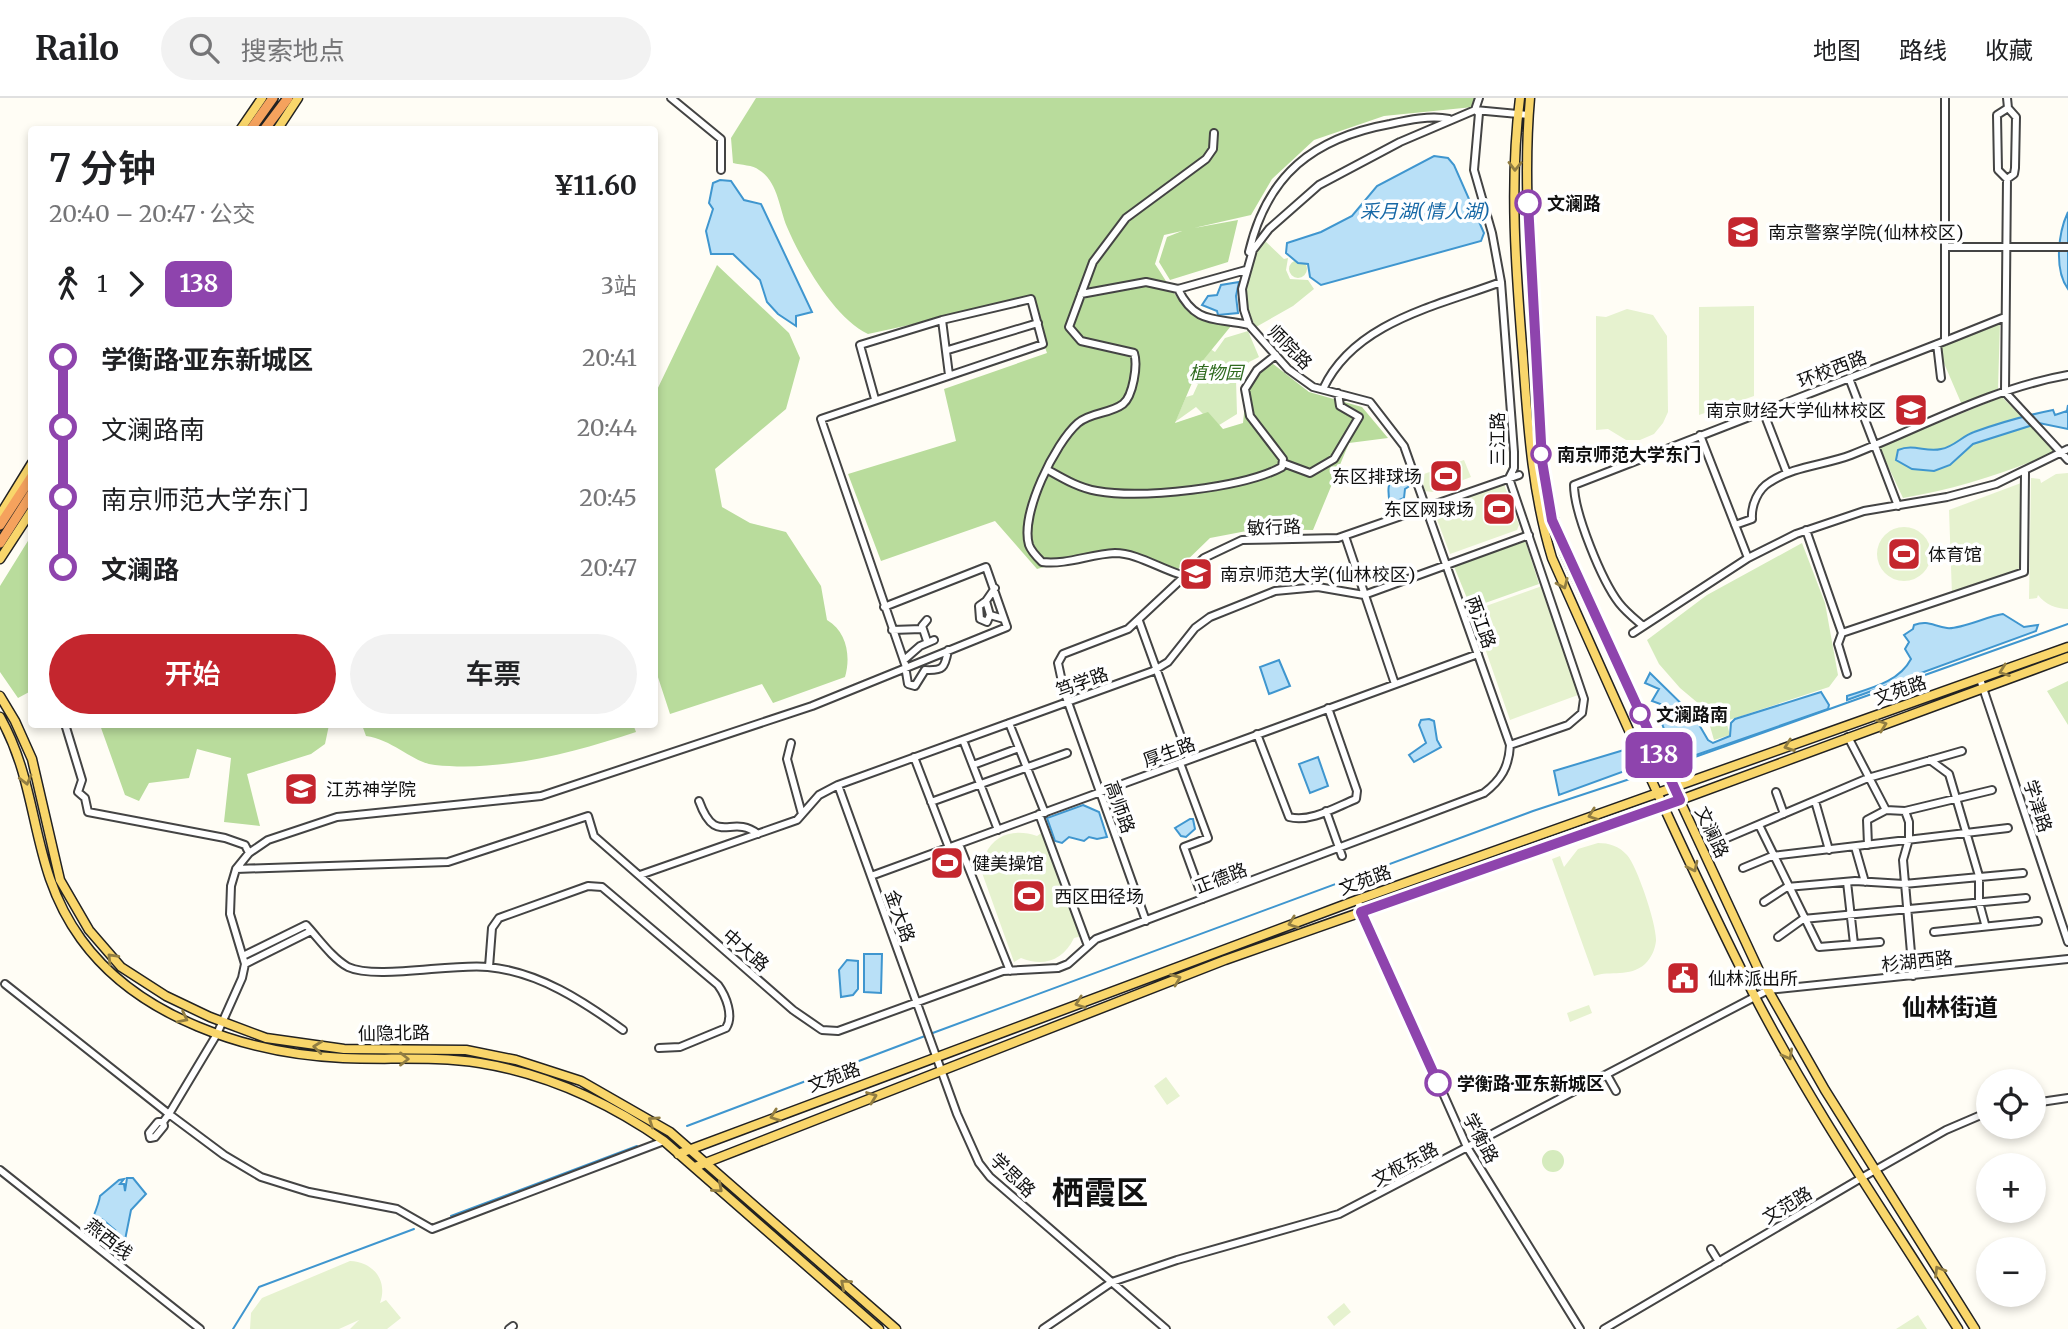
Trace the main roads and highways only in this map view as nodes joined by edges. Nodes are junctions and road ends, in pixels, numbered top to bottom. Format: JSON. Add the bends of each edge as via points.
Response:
{"nodes":[{"id":1,"x":262,"y":98,"type":"edge"},
{"id":2,"x":273,"y":98,"type":"edge"},
{"id":3,"x":288,"y":98,"type":"edge"},
{"id":4,"x":298,"y":98,"type":"edge"},
{"id":5,"x":1520,"y":98,"type":"edge"},
{"id":6,"x":1531,"y":98,"type":"edge"},
{"id":7,"x":242,"y":126,"type":"edge"},
{"id":8,"x":252,"y":126,"type":"edge"},
{"id":9,"x":267,"y":126,"type":"edge"},
{"id":10,"x":280,"y":126,"type":"edge"},
{"id":11,"x":28,"y":469,"type":"edge"},
{"id":12,"x":28,"y":482,"type":"edge"},
{"id":13,"x":28,"y":499,"type":"edge"},
{"id":14,"x":0,"y":514,"type":"edge"},
{"id":15,"x":28,"y":516,"type":"edge"},
{"id":16,"x":0,"y":525,"type":"edge"},
{"id":17,"x":0,"y":542,"type":"edge"},
{"id":18,"x":0,"y":559,"type":"edge"},
{"id":19,"x":2068,"y":647,"type":"edge"},
{"id":20,"x":2068,"y":657,"type":"edge"},
{"id":21,"x":1982,"y":684,"type":"junction"},
{"id":22,"x":0,"y":696,"type":"edge"},
{"id":23,"x":0,"y":717,"type":"edge"},
{"id":24,"x":1673,"y":786,"type":"junction"},
{"id":25,"x":1657,"y":792,"type":"junction"},
{"id":26,"x":1680,"y":800,"type":"junction"},
{"id":27,"x":1663,"y":805,"type":"junction"},
{"id":28,"x":689,"y":1147,"type":"junction"},
{"id":29,"x":678,"y":1154,"type":"junction"},
{"id":30,"x":707,"y":1162,"type":"junction"},
{"id":31,"x":695,"y":1167,"type":"junction"},
{"id":32,"x":879,"y":1329,"type":"edge"},
{"id":33,"x":896,"y":1329,"type":"edge"},
{"id":34,"x":1958,"y":1329,"type":"edge"},
{"id":35,"x":1975,"y":1329,"type":"edge"}],
"edges":[{"from":1,"to":7,"type":"main road"},
{"from":2,"to":8,"type":"highway"},
{"from":3,"to":9,"type":"highway"},
{"from":4,"to":10,"type":"main road"},
{"from":5,"to":25,"type":"main road","name":"文澜路","one_way":true,"via":[[1514,170],[1517,280],[1531,460],[1542,524],[1552,558]]},
{"from":6,"to":24,"type":"main road","name":"文澜路","via":[[1527,171],[1531,281],[1542,461],[1552,520]]},
{"from":11,"to":14,"type":"main road"},
{"from":12,"to":16,"type":"highway"},
{"from":13,"to":17,"type":"highway"},
{"from":15,"to":18,"type":"main road"},
{"from":19,"to":21,"type":"main road","name":"文苑路","one_way":true},
{"from":20,"to":21,"type":"main road","name":"文苑路"},
{"from":21,"to":24,"type":"main road","name":"文苑路","one_way":true},
{"from":26,"to":21,"type":"main road","name":"文苑路","one_way":true},
{"from":28,"to":22,"type":"main road","name":"仙隐北路","one_way":true,"via":[[611,1096],[516,1060],[466,1050],[316,1047],[266,1038],[166,996],[128,972],[89,930],[60,880],[32,759]]},
{"from":23,"to":29,"type":"main road","name":"仙隐北路","one_way":true,"via":[[27,779],[44,869],[58,900],[80,939],[128,987],[217,1034],[264,1048],[316,1056],[458,1060],[514,1071],[578,1091],[638,1123]]},
{"from":24,"to":25,"type":"main road","name":"文苑路"},
{"from":24,"to":26,"type":"main road","name":"文澜路"},
{"from":25,"to":27,"type":"main road","name":"文澜路"},
{"from":25,"to":28,"type":"main road","name":"文苑路","one_way":true},
{"from":26,"to":27,"type":"main road","name":"文苑路"},
{"from":35,"to":26,"type":"main road","name":"文澜路","one_way":true,"via":[[1768,990]]},
{"from":30,"to":27,"type":"main road","name":"文苑路","one_way":true,"via":[[1225,960]]},
{"from":27,"to":34,"type":"main road","name":"文澜路","one_way":true,"via":[[1755,996]]},
{"from":28,"to":29,"type":"main road","name":"文苑路"},
{"from":28,"to":30,"type":"main road","name":"仙隐北路"},
{"from":29,"to":31,"type":"main road","name":"仙隐北路"},
{"from":30,"to":31,"type":"main road","name":"文苑路"},
{"from":33,"to":30,"type":"main road","name":"仙隐北路","one_way":true},
{"from":31,"to":32,"type":"main road","name":"仙隐北路","one_way":true}]}
